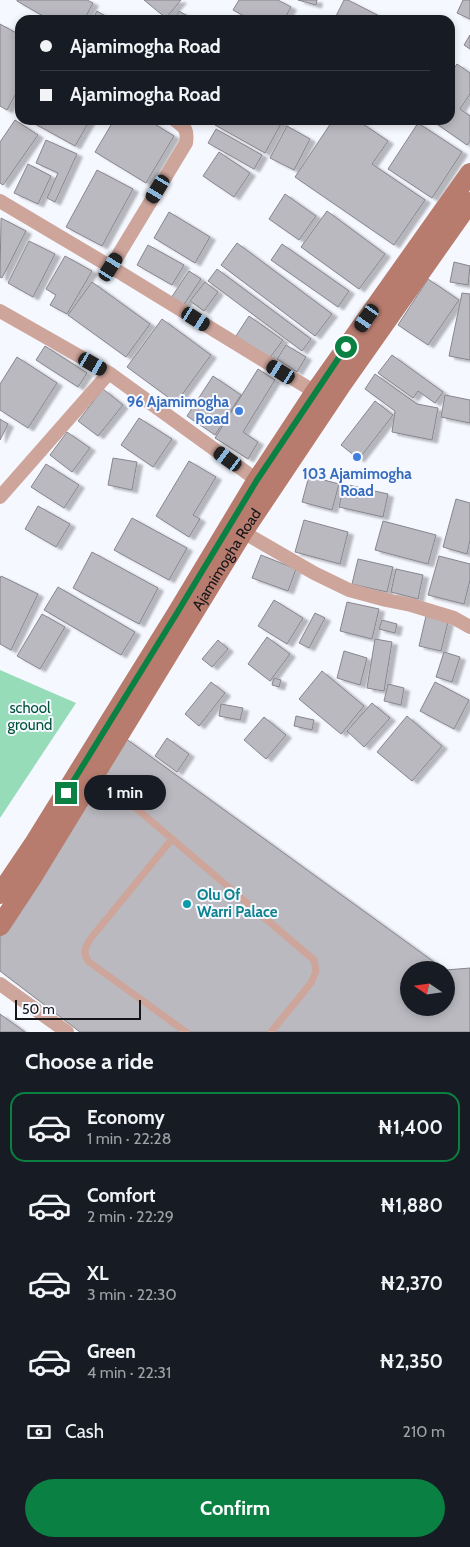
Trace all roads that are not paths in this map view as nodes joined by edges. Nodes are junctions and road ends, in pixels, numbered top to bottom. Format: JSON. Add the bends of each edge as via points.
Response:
{"nodes":[{"id":1,"x":182,"y":125,"type":"edge"},
{"id":2,"x":470,"y":174,"type":"edge"},
{"id":3,"x":0,"y":201,"type":"edge"},
{"id":4,"x":463,"y":208,"type":"edge"},
{"id":5,"x":111,"y":267,"type":"junction"},
{"id":6,"x":0,"y":311,"type":"edge"},
{"id":7,"x":109,"y":373,"type":"junction"},
{"id":8,"x":315,"y":392,"type":"junction"},
{"id":9,"x":257,"y":480,"type":"junction"},
{"id":10,"x":0,"y":496,"type":"edge"},
{"id":11,"x":243,"y":532,"type":"junction"},
{"id":12,"x":470,"y":627,"type":"edge"},
{"id":13,"x":96,"y":774,"type":"junction"},
{"id":14,"x":172,"y":839,"type":"junction"},
{"id":15,"x":0,"y":894,"type":"edge"},
{"id":16,"x":0,"y":926,"type":"edge"},
{"id":17,"x":0,"y":984,"type":"edge"},
{"id":18,"x":67,"y":1032,"type":"edge"},
{"id":19,"x":186,"y":1032,"type":"edge"},
{"id":20,"x":272,"y":1032,"type":"edge"}],
"edges":[{"from":1,"to":5,"type":"street","via":[[188,134],[186,143]]},
{"from":2,"to":4,"type":"main road","name":"Ajamimogha Road"},
{"from":3,"to":5,"type":"street"},
{"from":4,"to":8,"type":"main road","name":"Ajamimogha Road"},
{"from":4,"to":11,"type":"main road","name":"Ajamimogha Road"},
{"from":5,"to":8,"type":"street"},
{"from":6,"to":7,"type":"street"},
{"from":7,"to":9,"type":"street"},
{"from":7,"to":10,"type":"street"},
{"from":8,"to":9,"type":"main road","name":"Ajamimogha Road"},
{"from":9,"to":15,"type":"main road","name":"Ajamimogha Road"},
{"from":11,"to":12,"type":"street","via":[[349,590],[454,618]]},
{"from":11,"to":13,"type":"main road","name":"Ajamimogha Road"},
{"from":13,"to":14,"type":"lane"},
{"from":13,"to":16,"type":"main road","name":"Ajamimogha Road"},
{"from":14,"to":19,"type":"lane","via":[[91,938],[84,951],[89,962]]},
{"from":14,"to":20,"type":"lane","via":[[314,960],[316,971],[311,983]]},
{"from":17,"to":18,"type":"street"}]}
